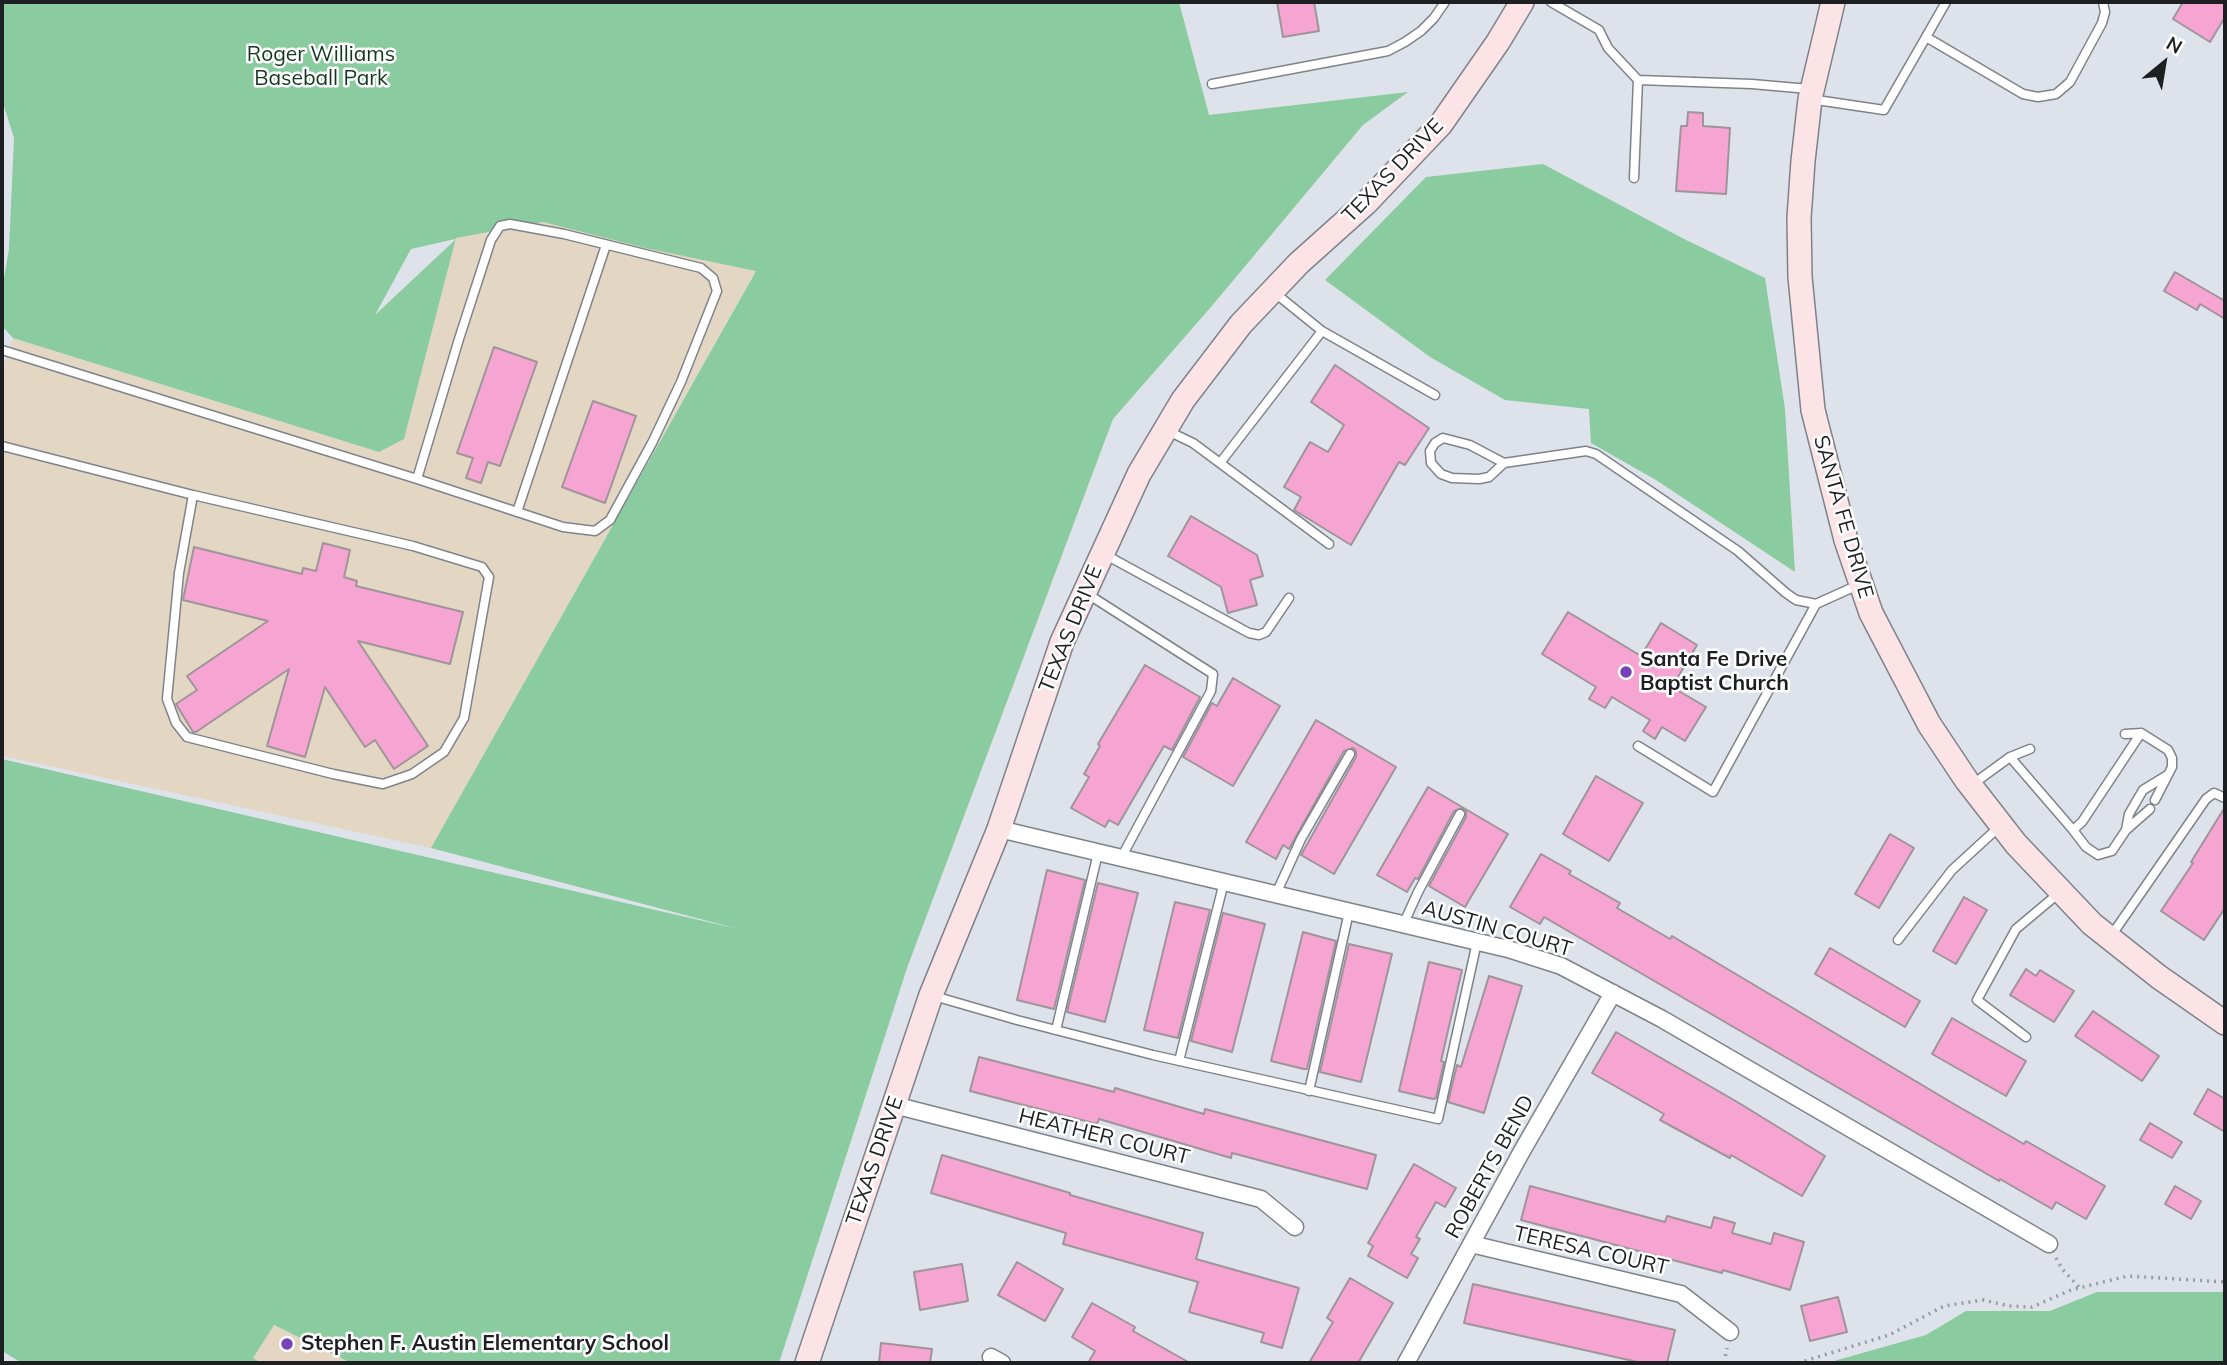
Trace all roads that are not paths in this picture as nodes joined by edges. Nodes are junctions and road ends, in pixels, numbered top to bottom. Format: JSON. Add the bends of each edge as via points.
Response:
{"nodes":[{"id":1,"x":1445,"y":2,"type":"edge"},
{"id":2,"x":1522,"y":2,"type":"edge"},
{"id":3,"x":1551,"y":2,"type":"edge"},
{"id":4,"x":1833,"y":2,"type":"edge"},
{"id":5,"x":1946,"y":2,"type":"edge"},
{"id":6,"x":2103,"y":2,"type":"edge"},
{"id":7,"x":1926,"y":37,"type":"junction"},
{"id":8,"x":1638,"y":80,"type":"junction"},
{"id":9,"x":1212,"y":84,"type":"dead end"},
{"id":10,"x":1812,"y":94,"type":"junction"},
{"id":11,"x":1634,"y":178,"type":"dead end"},
{"id":12,"x":606,"y":244,"type":"junction"},
{"id":13,"x":1272,"y":291,"type":"junction"},
{"id":14,"x":1322,"y":331,"type":"junction"},
{"id":15,"x":2,"y":350,"type":"edge"},
{"id":16,"x":1435,"y":395,"type":"dead end"},
{"id":17,"x":1166,"y":429,"type":"junction"},
{"id":18,"x":2,"y":446,"type":"edge"},
{"id":19,"x":1220,"y":463,"type":"junction"},
{"id":20,"x":1504,"y":463,"type":"junction"},
{"id":21,"x":417,"y":479,"type":"junction"},
{"id":22,"x":193,"y":495,"type":"junction"},
{"id":23,"x":517,"y":512,"type":"junction"},
{"id":24,"x":1329,"y":544,"type":"dead end"},
{"id":25,"x":1101,"y":552,"type":"junction"},
{"id":26,"x":1861,"y":583,"type":"junction"},
{"id":27,"x":1083,"y":592,"type":"junction"},
{"id":28,"x":1289,"y":598,"type":"dead end"},
{"id":29,"x":1816,"y":604,"type":"junction"},
{"id":30,"x":2141,"y":733,"type":"junction"},
{"id":31,"x":2125,"y":734,"type":"dead end"},
{"id":32,"x":1638,"y":746,"type":"dead end"},
{"id":33,"x":2030,"y":750,"type":"dead end"},
{"id":34,"x":1350,"y":754,"type":"dead end"},
{"id":35,"x":2010,"y":757,"type":"junction"},
{"id":36,"x":2168,"y":774,"type":"junction"},
{"id":37,"x":1971,"y":786,"type":"junction"},
{"id":38,"x":2225,"y":797,"type":"edge"},
{"id":39,"x":2155,"y":800,"type":"dead end"},
{"id":40,"x":2150,"y":809,"type":"dead end"},
{"id":41,"x":1460,"y":814,"type":"dead end"},
{"id":42,"x":2001,"y":825,"type":"junction"},
{"id":43,"x":999,"y":829,"type":"junction"},
{"id":44,"x":2073,"y":830,"type":"junction"},
{"id":45,"x":2126,"y":830,"type":"junction"},
{"id":46,"x":1098,"y":853,"type":"junction"},
{"id":47,"x":1121,"y":858,"type":"junction"},
{"id":48,"x":1224,"y":882,"type":"junction"},
{"id":49,"x":2061,"y":892,"type":"junction"},
{"id":50,"x":1276,"y":894,"type":"junction"},
{"id":51,"x":1349,"y":912,"type":"junction"},
{"id":52,"x":1403,"y":925,"type":"junction"},
{"id":53,"x":2110,"y":938,"type":"junction"},
{"id":54,"x":1898,"y":940,"type":"dead end"},
{"id":55,"x":1478,"y":942,"type":"junction"},
{"id":56,"x":1613,"y":993,"type":"junction"},
{"id":57,"x":931,"y":995,"type":"junction"},
{"id":58,"x":2225,"y":1023,"type":"edge"},
{"id":59,"x":1056,"y":1030,"type":"junction"},
{"id":60,"x":2026,"y":1037,"type":"dead end"},
{"id":61,"x":1180,"y":1061,"type":"junction"},
{"id":62,"x":1309,"y":1091,"type":"junction"},
{"id":63,"x":894,"y":1105,"type":"junction"},
{"id":64,"x":1295,"y":1227,"type":"dead end"},
{"id":65,"x":1471,"y":1244,"type":"junction"},
{"id":66,"x":2049,"y":1244,"type":"road end"},
{"id":67,"x":1730,"y":1332,"type":"dead end"},
{"id":68,"x":807,"y":1363,"type":"edge"},
{"id":69,"x":1406,"y":1363,"type":"edge"}],
"edges":[{"from":1,"to":9,"type":"lane","via":[[1421,31],[1388,51]]},
{"from":2,"to":13,"type":"street","name":"TEXAS DRIVE","via":[[1441,124]]},
{"from":3,"to":8,"type":"lane","via":[[1599,30],[1608,48]]},
{"from":4,"to":10,"type":"street","name":"SANTA FE DRIVE"},
{"from":5,"to":7,"type":"lane"},
{"from":6,"to":7,"type":"lane","via":[[2105,12],[2095,39],[2070,82],[2056,94],[2022,94]]},
{"from":7,"to":10,"type":"lane","via":[[1884,110]]},
{"from":8,"to":10,"type":"lane","via":[[1752,84]]},
{"from":8,"to":11,"type":"lane"},
{"from":10,"to":26,"type":"street","name":"SANTA FE DRIVE","via":[[1799,218],[1803,327],[1816,423]]},
{"from":12,"to":21,"type":"lane","via":[[510,224],[500,226],[459,339]]},
{"from":12,"to":23,"type":"lane"},
{"from":12,"to":23,"type":"lane","via":[[701,268],[713,278],[717,291],[681,382],[610,520],[595,531]]},
{"from":13,"to":14,"type":"lane"},
{"from":13,"to":17,"type":"street","name":"TEXAS DRIVE","via":[[1241,324]]},
{"from":14,"to":16,"type":"lane"},
{"from":14,"to":19,"type":"lane"},
{"from":15,"to":21,"type":"lane"},
{"from":17,"to":19,"type":"lane"},
{"from":17,"to":25,"type":"street","name":"TEXAS DRIVE"},
{"from":18,"to":22,"type":"lane"},
{"from":19,"to":24,"type":"lane"},
{"from":20,"to":20,"type":"lane","via":[[1470,445],[1443,438],[1430,451],[1431,463],[1452,478],[1489,477]]},
{"from":20,"to":29,"type":"lane","via":[[1586,451],[1596,454],[1738,551],[1786,593]]},
{"from":21,"to":23,"type":"lane"},
{"from":22,"to":22,"type":"lane","via":[[413,546],[482,567],[489,577],[464,718],[444,752],[412,775],[383,784],[187,737],[167,699],[179,573]]},
{"from":25,"to":27,"type":"street","name":"TEXAS DRIVE"},
{"from":25,"to":28,"type":"lane","via":[[1249,633],[1266,632]]},
{"from":26,"to":29,"type":"lane"},
{"from":26,"to":37,"type":"street","name":"SANTA FE DRIVE","via":[[1871,613],[1929,724]]},
{"from":27,"to":43,"type":"street","name":"TEXAS DRIVE"},
{"from":27,"to":47,"type":"lane","via":[[1213,674],[1210,691]]},
{"from":29,"to":32,"type":"lane","via":[[1713,792]]},
{"from":30,"to":31,"type":"lane"},
{"from":30,"to":36,"type":"lane","via":[[2168,750],[2172,767]]},
{"from":30,"to":44,"type":"lane"},
{"from":33,"to":35,"type":"lane"},
{"from":34,"to":50,"type":"lane","via":[[1301,839]]},
{"from":35,"to":37,"type":"lane"},
{"from":35,"to":44,"type":"lane"},
{"from":36,"to":39,"type":"lane"},
{"from":36,"to":45,"type":"lane","via":[[2143,790]]},
{"from":37,"to":42,"type":"street","name":"SANTA FE DRIVE"},
{"from":38,"to":53,"type":"lane","via":[[2214,793],[2206,799]]},
{"from":40,"to":45,"type":"lane"},
{"from":41,"to":52,"type":"lane"},
{"from":42,"to":49,"type":"street","name":"SANTA FE DRIVE"},
{"from":42,"to":54,"type":"lane","via":[[1952,870]]},
{"from":43,"to":46,"type":"street","name":"AUSTIN COURT"},
{"from":43,"to":57,"type":"street","name":"TEXAS DRIVE"},
{"from":44,"to":45,"type":"lane","via":[[2098,855],[2112,852]]},
{"from":46,"to":47,"type":"street","name":"AUSTIN COURT"},
{"from":46,"to":59,"type":"lane"},
{"from":47,"to":48,"type":"street","name":"AUSTIN COURT"},
{"from":48,"to":50,"type":"street","name":"AUSTIN COURT"},
{"from":48,"to":61,"type":"lane"},
{"from":49,"to":53,"type":"street","name":"SANTA FE DRIVE"},
{"from":49,"to":60,"type":"lane","via":[[2017,929],[1977,1000]]},
{"from":50,"to":51,"type":"street","name":"AUSTIN COURT"},
{"from":51,"to":52,"type":"street","name":"AUSTIN COURT"},
{"from":51,"to":62,"type":"lane"},
{"from":52,"to":55,"type":"street","name":"AUSTIN COURT"},
{"from":53,"to":58,"type":"street","name":"SANTA FE DRIVE"},
{"from":55,"to":56,"type":"street","name":"AUSTIN COURT","via":[[1561,966]]},
{"from":55,"to":62,"type":"lane","via":[[1438,1119]]},
{"from":56,"to":65,"type":"street","name":"ROBERTS BEND"},
{"from":56,"to":66,"type":"street","name":"AUSTIN COURT"},
{"from":57,"to":59,"type":"lane"},
{"from":57,"to":63,"type":"street","name":"TEXAS DRIVE"},
{"from":59,"to":61,"type":"lane"},
{"from":61,"to":62,"type":"lane"},
{"from":63,"to":64,"type":"street","name":"HEATHER COURT","via":[[1261,1199]]},
{"from":63,"to":68,"type":"street","name":"TEXAS DRIVE"},
{"from":65,"to":67,"type":"street","name":"TERESA COURT","via":[[1681,1294]]},
{"from":65,"to":69,"type":"street","name":"ROBERTS BEND"}]}
